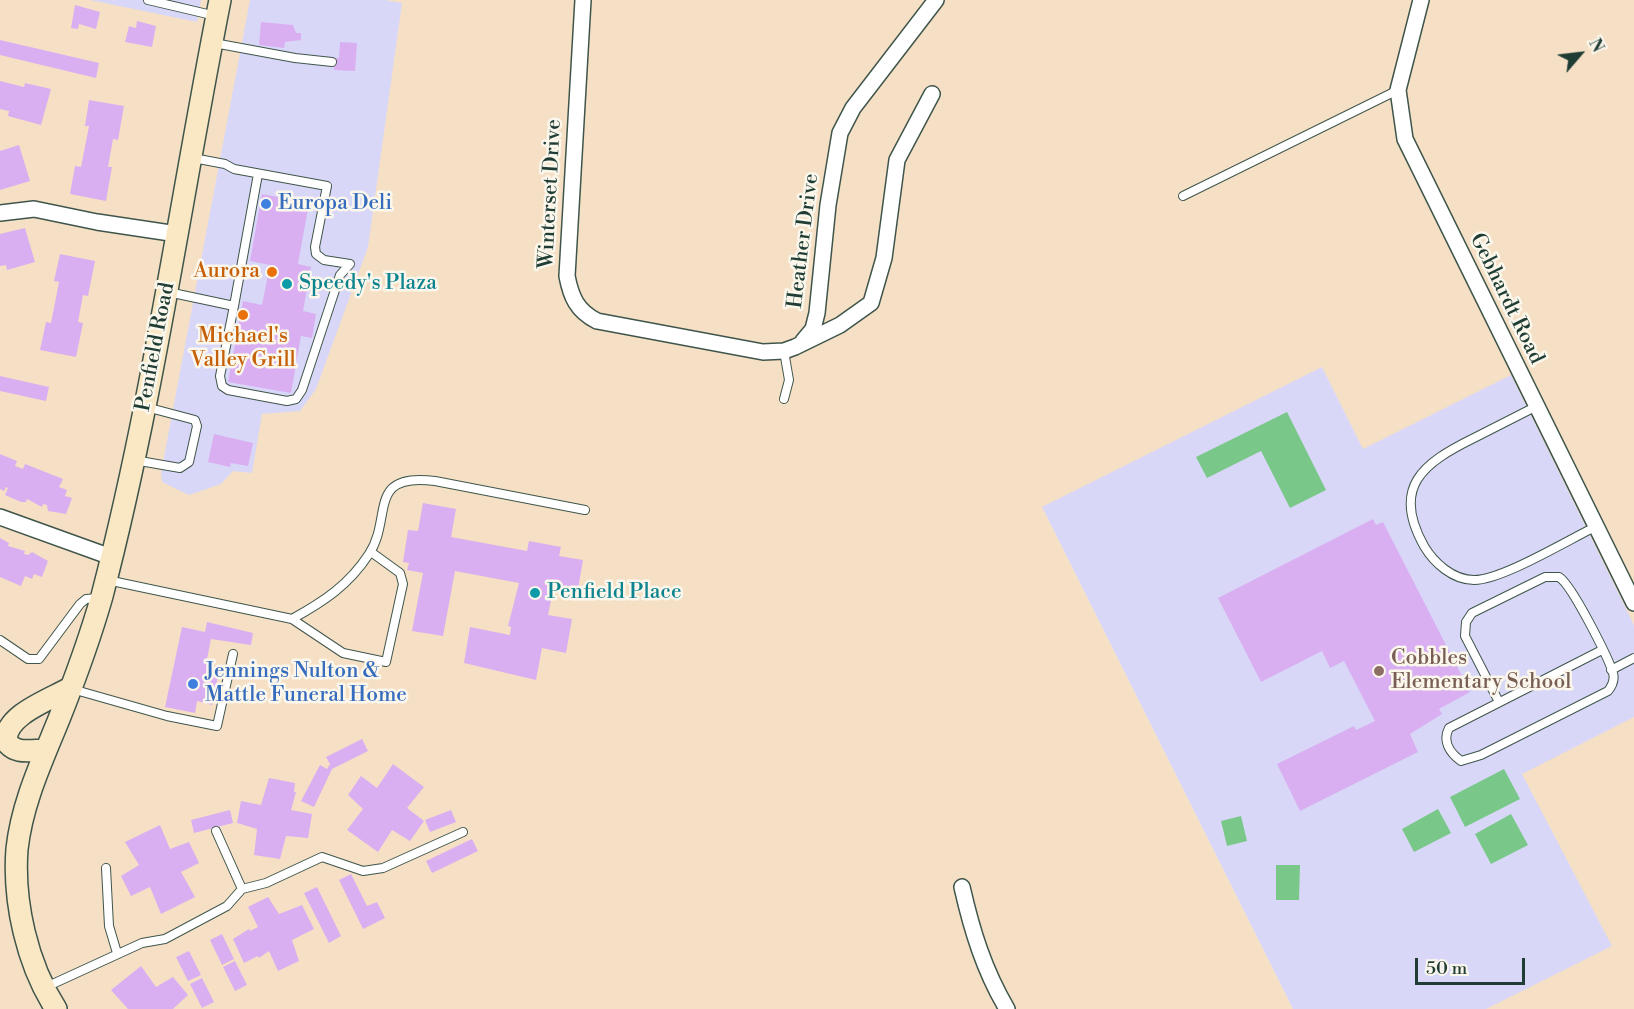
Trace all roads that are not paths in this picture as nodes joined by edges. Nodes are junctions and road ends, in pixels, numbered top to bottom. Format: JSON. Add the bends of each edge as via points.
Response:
{"nodes":[{"id":1,"x":148,"y":0,"type":"edge"},
{"id":2,"x":583,"y":0,"type":"edge"},
{"id":3,"x":936,"y":0,"type":"edge"},
{"id":4,"x":1421,"y":0,"type":"edge"},
{"id":5,"x":163,"y":1,"type":"edge"},
{"id":6,"x":219,"y":8,"type":"edge"},
{"id":7,"x":212,"y":43,"type":"junction"},
{"id":8,"x":332,"y":62,"type":"dead end"},
{"id":9,"x":1398,"y":90,"type":"junction"},
{"id":10,"x":932,"y":94,"type":"dead end"},
{"id":11,"x":192,"y":158,"type":"junction"},
{"id":12,"x":258,"y":174,"type":"junction"},
{"id":13,"x":1183,"y":196,"type":"dead end"},
{"id":14,"x":0,"y":213,"type":"edge"},
{"id":15,"x":177,"y":234,"type":"junction"},
{"id":16,"x":167,"y":291,"type":"junction"},
{"id":17,"x":234,"y":306,"type":"junction"},
{"id":18,"x":789,"y":349,"type":"junction"},
{"id":19,"x":784,"y":399,"type":"dead end"},
{"id":20,"x":144,"y":406,"type":"junction"},
{"id":21,"x":1536,"y":407,"type":"junction"},
{"id":22,"x":133,"y":459,"type":"junction"},
{"id":23,"x":585,"y":510,"type":"dead end"},
{"id":24,"x":0,"y":517,"type":"edge"},
{"id":25,"x":1595,"y":527,"type":"junction"},
{"id":26,"x":371,"y":552,"type":"junction"},
{"id":27,"x":111,"y":557,"type":"junction"},
{"id":28,"x":103,"y":589,"type":"junction"},
{"id":29,"x":1634,"y":603,"type":"edge"},
{"id":30,"x":292,"y":619,"type":"junction"},
{"id":31,"x":0,"y":640,"type":"edge"},
{"id":32,"x":1602,"y":650,"type":"junction"},
{"id":33,"x":233,"y":654,"type":"dead end"},
{"id":34,"x":1634,"y":658,"type":"edge"},
{"id":35,"x":1611,"y":669,"type":"junction"},
{"id":36,"x":70,"y":688,"type":"junction"},
{"id":37,"x":1499,"y":702,"type":"junction"},
{"id":38,"x":46,"y":750,"type":"junction"},
{"id":39,"x":216,"y":831,"type":"dead end"},
{"id":40,"x":463,"y":832,"type":"dead end"},
{"id":41,"x":106,"y":868,"type":"dead end"},
{"id":42,"x":962,"y":887,"type":"dead end"},
{"id":43,"x":242,"y":889,"type":"junction"},
{"id":44,"x":117,"y":953,"type":"junction"},
{"id":45,"x":44,"y":987,"type":"junction"},
{"id":46,"x":56,"y":1009,"type":"edge"},
{"id":47,"x":1007,"y":1009,"type":"edge"}],
"edges":[{"from":1,"to":5,"type":"lane"},
{"from":2,"to":18,"type":"street","name":"Winterset Drive","via":[[567,276],[576,305],[597,321],[763,352]]},
{"from":3,"to":18,"type":"street","name":"Heather Drive","via":[[853,108],[840,134],[828,205],[818,313],[813,329]]},
{"from":4,"to":9,"type":"street","name":"Gebhardt Road"},
{"from":5,"to":6,"type":"lane"},
{"from":6,"to":7,"type":"street","name":"Penfield Road"},
{"from":7,"to":8,"type":"lane"},
{"from":7,"to":11,"type":"street","name":"Penfield Road"},
{"from":9,"to":13,"type":"lane"},
{"from":9,"to":21,"type":"street","name":"Gebhardt Road","via":[[1405,139]]},
{"from":10,"to":18,"type":"street","name":"Heather Drive","via":[[897,160],[884,258],[871,303],[840,325]]},
{"from":11,"to":12,"type":"lane"},
{"from":11,"to":15,"type":"street","name":"Penfield Road"},
{"from":12,"to":17,"type":"lane"},
{"from":12,"to":17,"type":"lane","via":[[327,186],[316,254],[324,260],[350,264],[340,275],[296,399],[287,401],[222,386],[220,376]]},
{"from":14,"to":15,"type":"street","via":[[34,209]]},
{"from":15,"to":16,"type":"street","name":"Penfield Road"},
{"from":16,"to":17,"type":"lane"},
{"from":16,"to":20,"type":"street","name":"Penfield Road"},
{"from":18,"to":19,"type":"lane","via":[[789,380]]},
{"from":20,"to":22,"type":"street","name":"Penfield Road"},
{"from":20,"to":22,"type":"lane","via":[[195,420],[197,426],[189,462],[180,468]]},
{"from":21,"to":25,"type":"street","name":"Gebhardt Road"},
{"from":21,"to":25,"type":"lane","via":[[1443,453],[1414,481],[1411,510],[1424,547],[1438,566],[1462,579],[1476,580],[1496,576]]},
{"from":22,"to":27,"type":"street","name":"Penfield Road"},
{"from":23,"to":26,"type":"lane","via":[[416,478],[397,483],[385,498]]},
{"from":24,"to":27,"type":"street"},
{"from":25,"to":29,"type":"street","name":"Gebhardt Road"},
{"from":26,"to":30,"type":"lane","via":[[328,599]]},
{"from":26,"to":30,"type":"lane","via":[[400,573],[403,584],[386,662],[343,653]]},
{"from":27,"to":28,"type":"street","name":"Penfield Road"},
{"from":28,"to":30,"type":"lane"},
{"from":28,"to":31,"type":"lane","via":[[80,604],[39,659],[28,658]]},
{"from":28,"to":36,"type":"street","name":"Penfield Road","via":[[86,651]]},
{"from":32,"to":35,"type":"lane"},
{"from":32,"to":37,"type":"lane"},
{"from":32,"to":37,"type":"lane","via":[[1570,588],[1559,577],[1545,577],[1483,608],[1468,617],[1465,636]]},
{"from":33,"to":36,"type":"lane","via":[[217,726]]},
{"from":34,"to":35,"type":"lane"},
{"from":35,"to":37,"type":"lane","via":[[1614,681],[1608,691],[1474,758],[1466,761],[1456,757],[1447,742],[1449,728]]},
{"from":36,"to":38,"type":"street","name":"Penfield Road"},
{"from":36,"to":38,"type":"street","via":[[8,725],[6,741],[10,747]]},
{"from":38,"to":45,"type":"street","name":"Penfield Road","via":[[22,816],[16,887],[30,949]]},
{"from":39,"to":43,"type":"lane"},
{"from":40,"to":43,"type":"lane","via":[[383,868],[363,871],[322,857],[266,884]]},
{"from":41,"to":44,"type":"lane","via":[[109,926]]},
{"from":42,"to":47,"type":"street","via":[[972,935]]},
{"from":43,"to":44,"type":"lane","via":[[227,906],[208,918],[165,939]]},
{"from":44,"to":45,"type":"lane"},
{"from":45,"to":46,"type":"street","name":"Penfield Road"}]}
